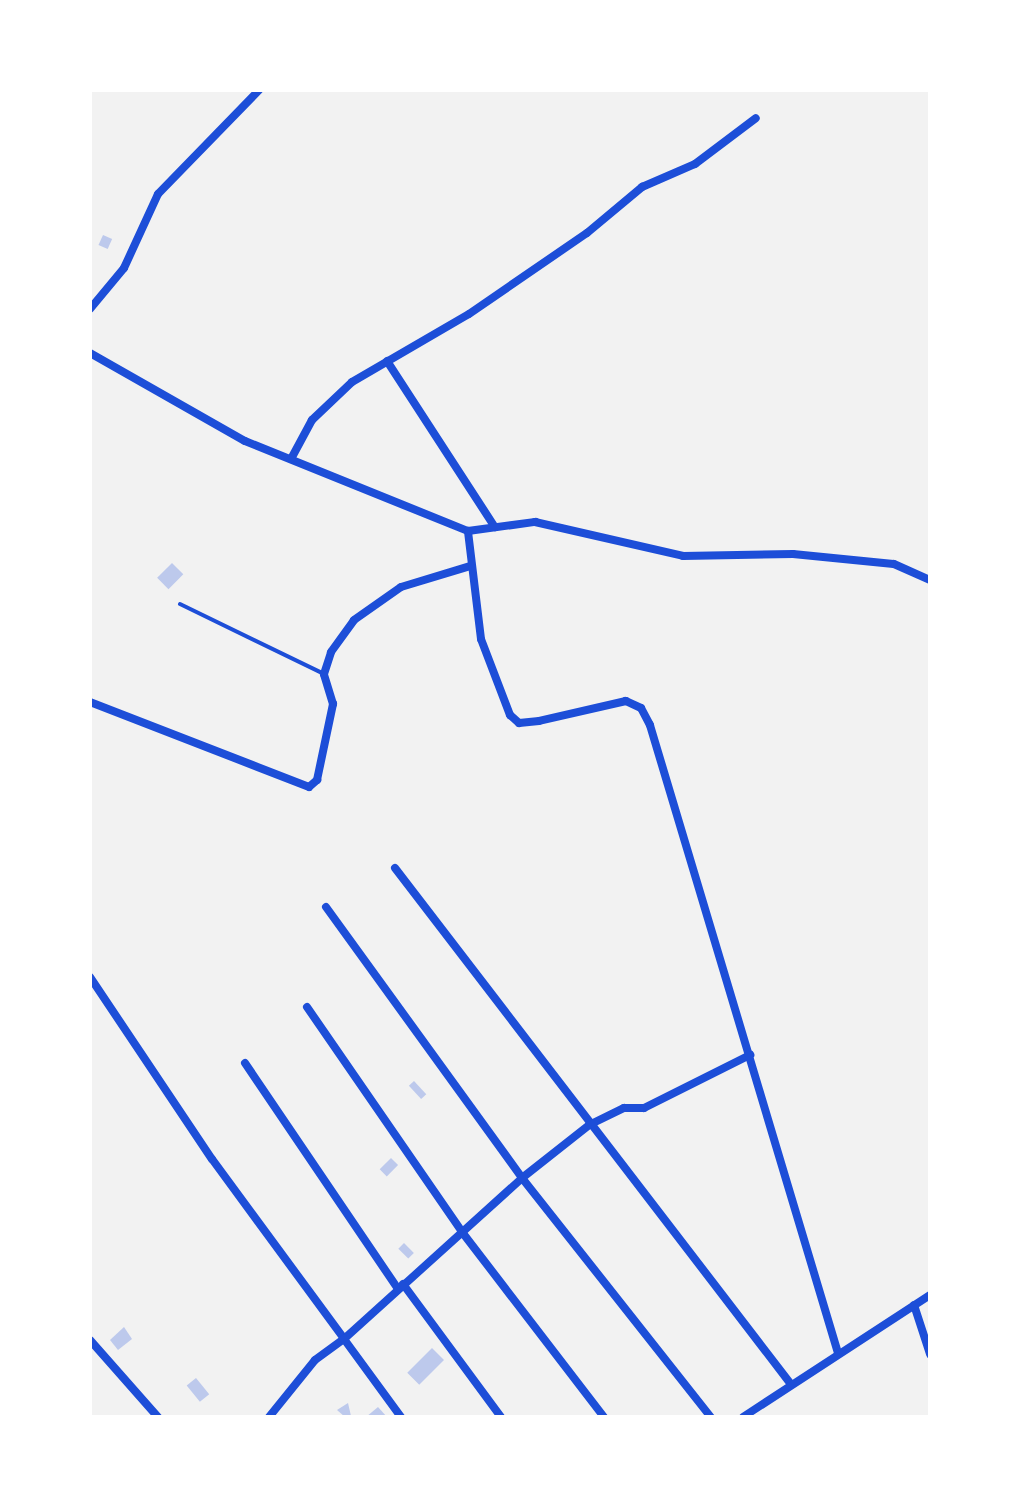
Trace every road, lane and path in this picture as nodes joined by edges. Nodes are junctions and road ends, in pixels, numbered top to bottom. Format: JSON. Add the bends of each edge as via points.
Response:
{"nodes":[{"id":1,"x":258,"y":90,"type":"edge"},
{"id":2,"x":756,"y":118,"type":"dead end"},
{"id":3,"x":90,"y":309,"type":"edge"},
{"id":4,"x":90,"y":353,"type":"edge"},
{"id":5,"x":387,"y":361,"type":"junction"},
{"id":6,"x":290,"y":459,"type":"junction"},
{"id":7,"x":495,"y":527,"type":"junction"},
{"id":8,"x":468,"y":531,"type":"junction"},
{"id":9,"x":470,"y":566,"type":"junction"},
{"id":10,"x":930,"y":580,"type":"edge"},
{"id":11,"x":180,"y":604,"type":"dead end"},
{"id":12,"x":324,"y":674,"type":"junction"},
{"id":13,"x":90,"y":702,"type":"edge"},
{"id":14,"x":395,"y":868,"type":"dead end"},
{"id":15,"x":326,"y":907,"type":"dead end"},
{"id":16,"x":90,"y":977,"type":"edge"},
{"id":17,"x":307,"y":1007,"type":"dead end"},
{"id":18,"x":750,"y":1055,"type":"junction"},
{"id":19,"x":245,"y":1063,"type":"dead end"},
{"id":20,"x":589,"y":1126,"type":"junction"},
{"id":21,"x":522,"y":1178,"type":"junction"},
{"id":22,"x":462,"y":1232,"type":"junction"},
{"id":23,"x":400,"y":1287,"type":"junction"},
{"id":24,"x":930,"y":1295,"type":"edge"},
{"id":25,"x":914,"y":1305,"type":"junction"},
{"id":26,"x":90,"y":1340,"type":"edge"},
{"id":27,"x":344,"y":1340,"type":"junction"},
{"id":28,"x":838,"y":1353,"type":"junction"},
{"id":29,"x":930,"y":1354,"type":"edge"},
{"id":30,"x":790,"y":1383,"type":"junction"},
{"id":31,"x":158,"y":1417,"type":"edge"},
{"id":32,"x":269,"y":1417,"type":"edge"},
{"id":33,"x":401,"y":1417,"type":"edge"},
{"id":34,"x":501,"y":1417,"type":"edge"},
{"id":35,"x":604,"y":1417,"type":"edge"},
{"id":36,"x":710,"y":1417,"type":"edge"},
{"id":37,"x":742,"y":1417,"type":"edge"}],
"edges":[{"from":1,"to":3,"type":"street","via":[[158,194],[124,268]]},
{"from":2,"to":5,"type":"street","via":[[695,164],[642,187],[469,314]]},
{"from":4,"to":6,"type":"street","via":[[244,441]]},
{"from":5,"to":6,"type":"street","via":[[321,408]]},
{"from":5,"to":7,"type":"street"},
{"from":6,"to":8,"type":"street"},
{"from":7,"to":8,"type":"street"},
{"from":7,"to":10,"type":"street","via":[[568,526],[683,556],[793,554],[894,564]]},
{"from":8,"to":9,"type":"street"},
{"from":9,"to":12,"type":"street","via":[[401,586],[354,620]]},
{"from":9,"to":18,"type":"street","via":[[481,639],[510,716],[519,723],[538,721],[626,700],[641,708]]},
{"from":11,"to":12,"type":"lane"},
{"from":12,"to":13,"type":"street","via":[[333,704],[317,780],[309,788]]},
{"from":14,"to":20,"type":"street"},
{"from":15,"to":21,"type":"street"},
{"from":16,"to":27,"type":"street"},
{"from":17,"to":22,"type":"street"},
{"from":18,"to":20,"type":"street","via":[[644,1108],[624,1108]]},
{"from":18,"to":28,"type":"street"},
{"from":19,"to":23,"type":"street"},
{"from":20,"to":21,"type":"street"},
{"from":20,"to":30,"type":"street"},
{"from":21,"to":22,"type":"street"},
{"from":21,"to":36,"type":"street"},
{"from":22,"to":23,"type":"street"},
{"from":22,"to":35,"type":"street"},
{"from":23,"to":27,"type":"street"},
{"from":23,"to":34,"type":"street"},
{"from":24,"to":25,"type":"street"},
{"from":25,"to":28,"type":"street"},
{"from":25,"to":29,"type":"street"},
{"from":26,"to":31,"type":"street"},
{"from":27,"to":32,"type":"street","via":[[315,1360]]},
{"from":27,"to":33,"type":"street"},
{"from":28,"to":30,"type":"street"},
{"from":30,"to":37,"type":"street"}]}
